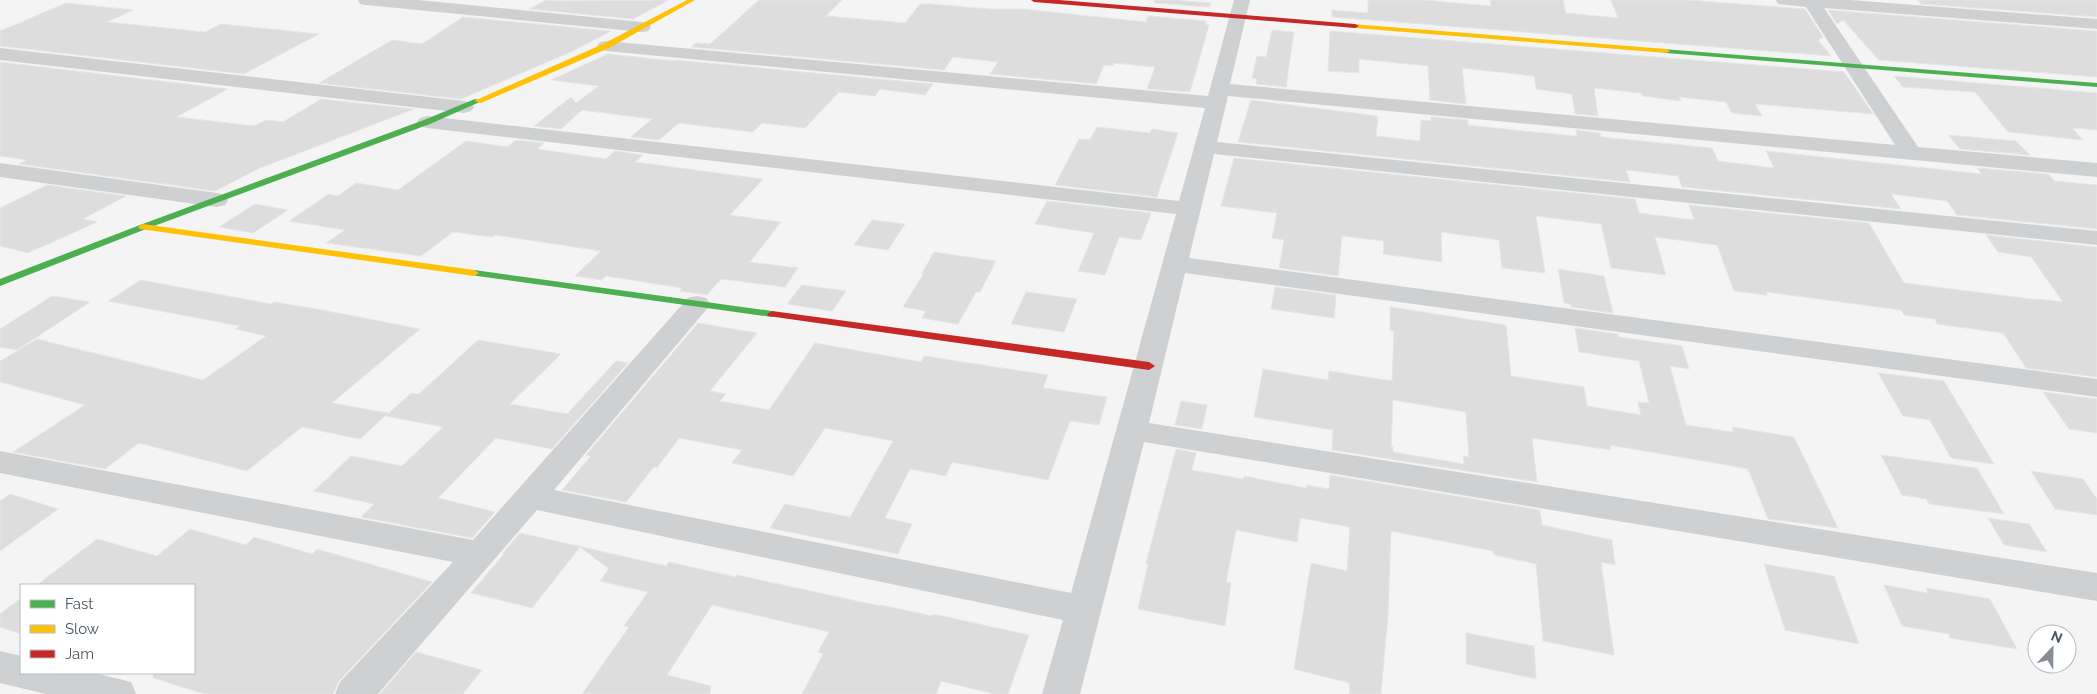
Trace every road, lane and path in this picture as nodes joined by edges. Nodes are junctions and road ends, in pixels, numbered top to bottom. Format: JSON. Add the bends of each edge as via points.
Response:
{"nodes":[{"id":1,"x":366,"y":0,"type":"edge"},
{"id":2,"x":692,"y":0,"type":"edge"},
{"id":3,"x":1034,"y":0,"type":"edge"},
{"id":4,"x":1784,"y":0,"type":"edge"},
{"id":5,"x":1811,"y":1,"type":"edge"},
{"id":6,"x":1240,"y":8,"type":"edge"},
{"id":7,"x":2097,"y":24,"type":"edge"},
{"id":8,"x":642,"y":27,"type":"junction"},
{"id":9,"x":606,"y":46,"type":"junction"},
{"id":10,"x":0,"y":54,"type":"edge"},
{"id":11,"x":1852,"y":65,"type":"junction"},
{"id":12,"x":2097,"y":86,"type":"edge"},
{"id":13,"x":1218,"y":96,"type":"junction"},
{"id":14,"x":464,"y":107,"type":"junction"},
{"id":15,"x":427,"y":122,"type":"junction"},
{"id":16,"x":1205,"y":148,"type":"junction"},
{"id":17,"x":1912,"y":154,"type":"junction"},
{"id":18,"x":0,"y":170,"type":"edge"},
{"id":19,"x":2097,"y":170,"type":"edge"},
{"id":20,"x":217,"y":200,"type":"junction"},
{"id":21,"x":1189,"y":209,"type":"junction"},
{"id":22,"x":143,"y":227,"type":"junction"},
{"id":23,"x":2097,"y":238,"type":"edge"},
{"id":24,"x":1175,"y":264,"type":"junction"},
{"id":25,"x":0,"y":283,"type":"edge"},
{"id":26,"x":696,"y":304,"type":"junction"},
{"id":27,"x":1149,"y":366,"type":"junction"},
{"id":28,"x":2097,"y":388,"type":"edge"},
{"id":29,"x":1132,"y":430,"type":"junction"},
{"id":30,"x":0,"y":462,"type":"edge"},
{"id":31,"x":530,"y":497,"type":"junction"},
{"id":32,"x":480,"y":554,"type":"junction"},
{"id":33,"x":2097,"y":587,"type":"edge"},
{"id":34,"x":1084,"y":610,"type":"junction"},
{"id":35,"x":0,"y":667,"type":"edge"},
{"id":36,"x":20,"y":671,"type":"edge"},
{"id":37,"x":32,"y":674,"type":"edge"},
{"id":38,"x":117,"y":694,"type":"edge"},
{"id":39,"x":354,"y":694,"type":"edge"},
{"id":40,"x":1061,"y":694,"type":"edge"}],
"edges":[{"from":1,"to":8,"type":"street"},
{"from":2,"to":8,"type":"street"},
{"from":3,"to":6,"type":"street"},
{"from":4,"to":5,"type":"street"},
{"from":5,"to":7,"type":"street"},
{"from":5,"to":11,"type":"street"},
{"from":6,"to":11,"type":"street"},
{"from":6,"to":13,"type":"street"},
{"from":8,"to":9,"type":"street"},
{"from":9,"to":13,"type":"street"},
{"from":9,"to":14,"type":"street"},
{"from":10,"to":14,"type":"street"},
{"from":11,"to":12,"type":"street"},
{"from":11,"to":17,"type":"street"},
{"from":13,"to":16,"type":"street"},
{"from":13,"to":17,"type":"street"},
{"from":14,"to":15,"type":"street"},
{"from":15,"to":20,"type":"street"},
{"from":15,"to":21,"type":"street"},
{"from":16,"to":21,"type":"street"},
{"from":16,"to":23,"type":"street"},
{"from":17,"to":19,"type":"street"},
{"from":18,"to":20,"type":"street"},
{"from":20,"to":22,"type":"street"},
{"from":21,"to":24,"type":"street"},
{"from":22,"to":25,"type":"street"},
{"from":22,"to":26,"type":"street"},
{"from":24,"to":27,"type":"street"},
{"from":24,"to":28,"type":"street"},
{"from":26,"to":27,"type":"street"},
{"from":26,"to":31,"type":"street"},
{"from":27,"to":29,"type":"street"},
{"from":29,"to":33,"type":"street"},
{"from":29,"to":34,"type":"street"},
{"from":30,"to":32,"type":"street"},
{"from":31,"to":32,"type":"street"},
{"from":31,"to":34,"type":"street"},
{"from":32,"to":39,"type":"street"},
{"from":34,"to":40,"type":"street"},
{"from":35,"to":36,"type":"street"},
{"from":37,"to":38,"type":"street"}]}
